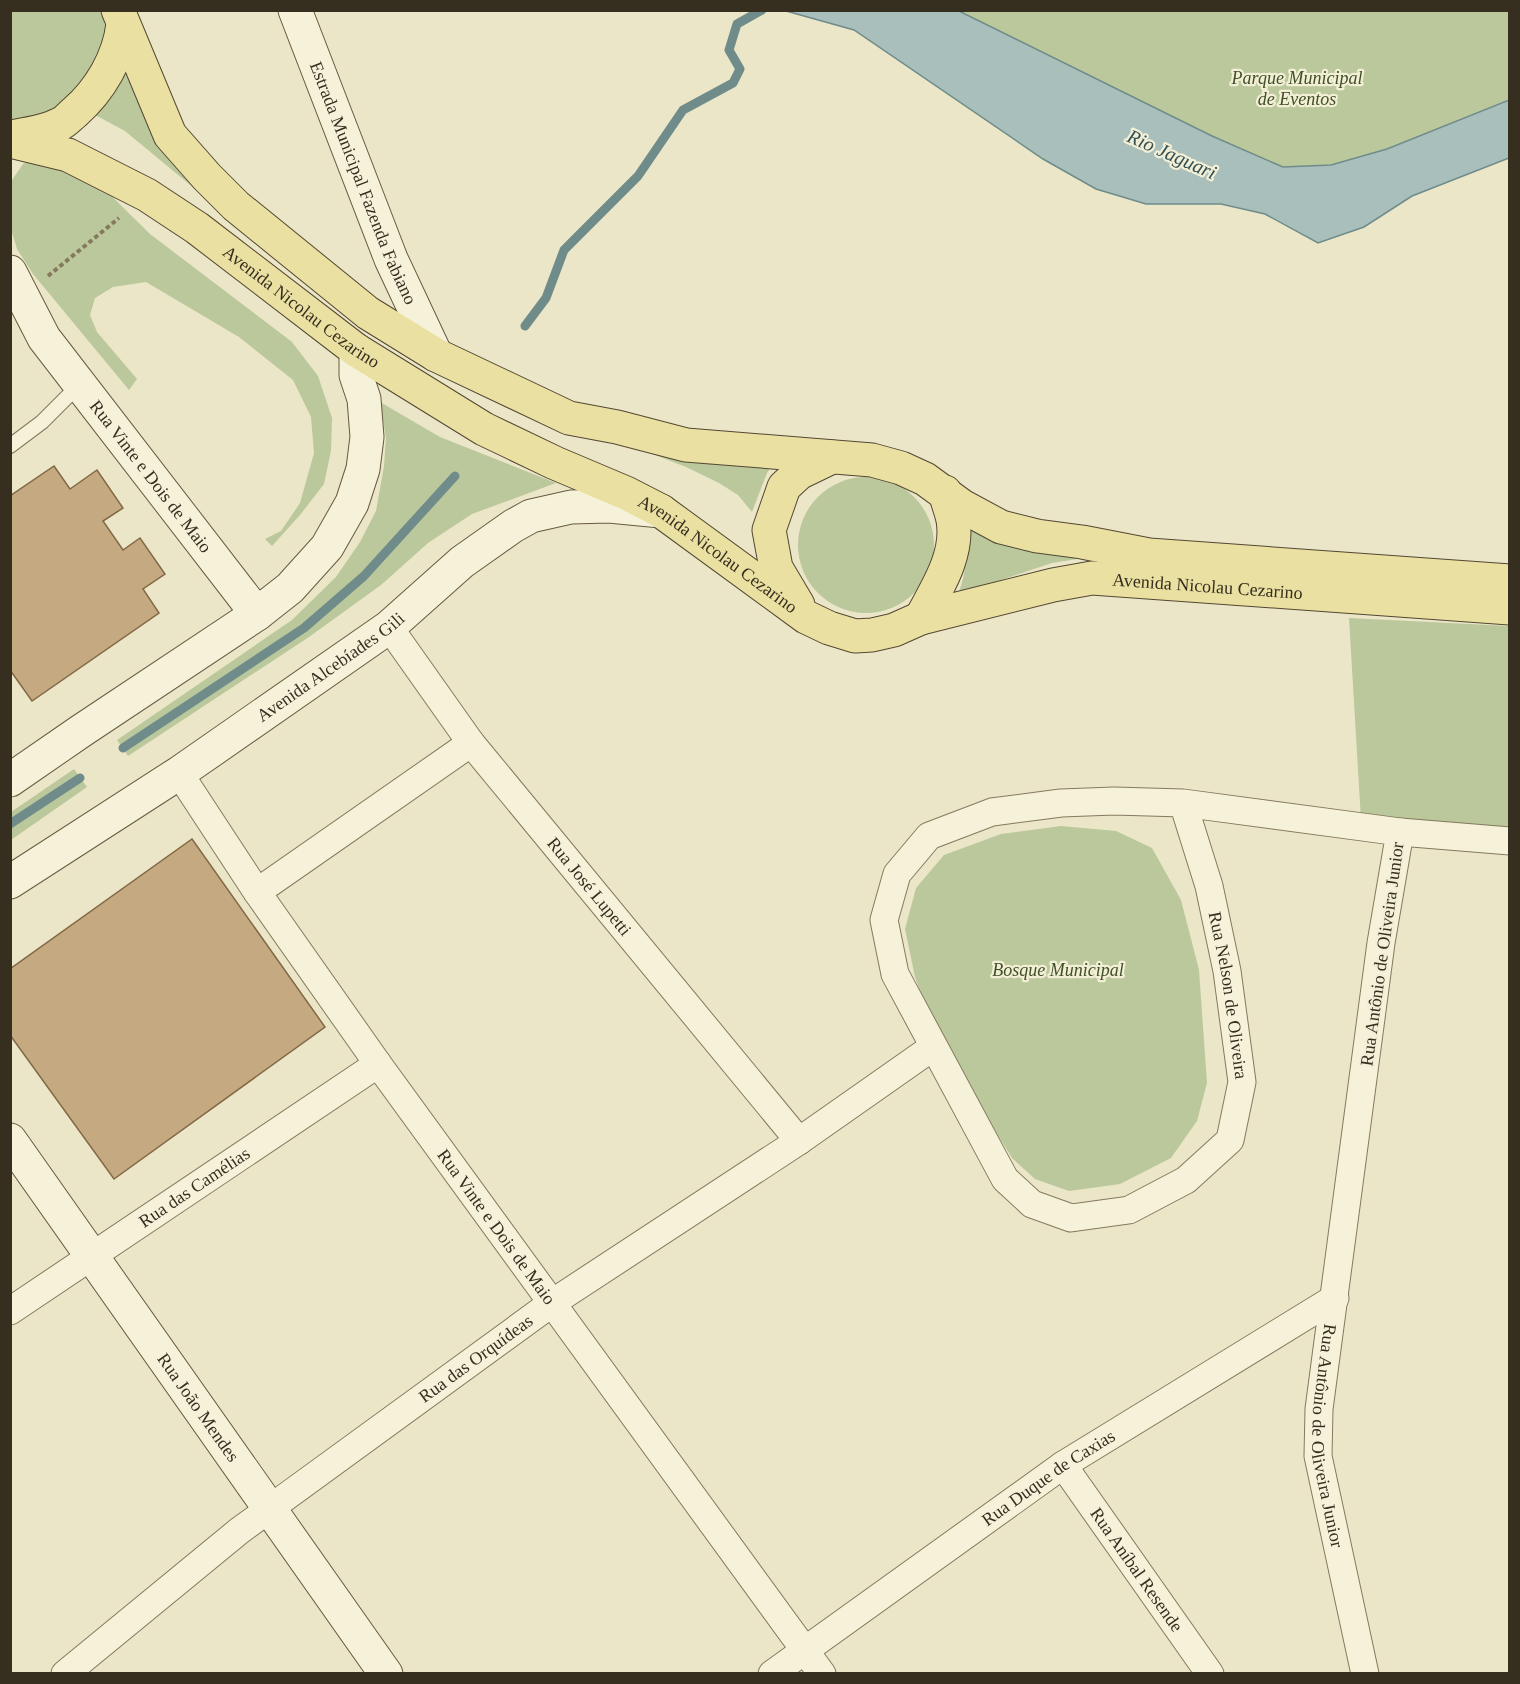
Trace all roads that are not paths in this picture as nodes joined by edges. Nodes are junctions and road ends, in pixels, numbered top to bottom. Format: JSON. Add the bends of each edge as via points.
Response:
{"nodes":[{"id":1,"x":295,"y":10,"type":"edge"},
{"id":2,"x":121,"y":17,"type":"edge"},
{"id":3,"x":10,"y":139,"type":"edge"},
{"id":4,"x":25,"y":277,"type":"edge"},
{"id":5,"x":10,"y":305,"type":"edge"},
{"id":6,"x":45,"y":338,"type":"junction"},
{"id":7,"x":356,"y":350,"type":"junction"},
{"id":8,"x":436,"y":355,"type":"junction"},
{"id":9,"x":79,"y":385,"type":"junction"},
{"id":10,"x":10,"y":446,"type":"edge"},
{"id":11,"x":832,"y":457,"type":"junction"},
{"id":12,"x":945,"y":492,"type":"junction"},
{"id":13,"x":661,"y":511,"type":"junction"},
{"id":14,"x":1509,"y":581,"type":"edge"},
{"id":15,"x":1509,"y":608,"type":"edge"},
{"id":16,"x":257,"y":614,"type":"junction"},
{"id":17,"x":806,"y":617,"type":"junction"},
{"id":18,"x":921,"y":618,"type":"junction"},
{"id":19,"x":389,"y":627,"type":"junction"},
{"id":20,"x":471,"y":743,"type":"junction"},
{"id":21,"x":17,"y":772,"type":"edge"},
{"id":22,"x":179,"y":773,"type":"junction"},
{"id":23,"x":1183,"y":803,"type":"junction"},
{"id":24,"x":1400,"y":832,"type":"junction"},
{"id":25,"x":1509,"y":841,"type":"edge"},
{"id":26,"x":10,"y":882,"type":"edge"},
{"id":27,"x":257,"y":892,"type":"junction"},
{"id":28,"x":933,"y":1047,"type":"junction"},
{"id":29,"x":378,"y":1064,"type":"junction"},
{"id":30,"x":10,"y":1140,"type":"edge"},
{"id":31,"x":799,"y":1141,"type":"junction"},
{"id":32,"x":93,"y":1256,"type":"junction"},
{"id":33,"x":1335,"y":1298,"type":"junction"},
{"id":34,"x":552,"y":1303,"type":"junction"},
{"id":35,"x":10,"y":1311,"type":"edge"},
{"id":36,"x":1063,"y":1465,"type":"junction"},
{"id":37,"x":270,"y":1509,"type":"junction"},
{"id":38,"x":806,"y":1651,"type":"junction"},
{"id":39,"x":65,"y":1674,"type":"edge"},
{"id":40,"x":386,"y":1674,"type":"edge"},
{"id":41,"x":772,"y":1674,"type":"edge"},
{"id":42,"x":822,"y":1674,"type":"edge"},
{"id":43,"x":1210,"y":1674,"type":"edge"},
{"id":44,"x":1365,"y":1674,"type":"edge"}],
"edges":[{"from":1,"to":8,"type":"street","name":"Estrada Municipal Fazenda Fabiano","via":[[392,259]]},
{"from":2,"to":3,"type":"main road","via":[[116,49],[104,79],[89,99],[61,124]]},
{"from":2,"to":8,"type":"main road","name":"Avenida Nicolau Cezarino","via":[[170,135],[207,177],[236,206],[368,313]]},
{"from":3,"to":7,"type":"main road","name":"Avenida Nicolau Cezarino","via":[[68,155],[147,195],[197,228]]},
{"from":4,"to":6,"type":"street"},
{"from":5,"to":6,"type":"street"},
{"from":6,"to":9,"type":"street","name":"Rua Vinte e Dois de Maio"},
{"from":7,"to":13,"type":"main road","name":"Avenida Nicolau Cezarino","via":[[484,429]]},
{"from":7,"to":16,"type":"street","via":[[356,375],[364,399],[367,437],[363,469],[352,503],[327,547],[290,588]]},
{"from":8,"to":11,"type":"main road","name":"Avenida Nicolau Cezarino","via":[[569,418],[686,445]]},
{"from":9,"to":10,"type":"lane","via":[[42,422]]},
{"from":9,"to":16,"type":"street","name":"Rua Vinte e Dois de Maio"},
{"from":11,"to":12,"type":"main road","name":"Avenida Nicolau Cezarino","via":[[872,460],[901,468]]},
{"from":11,"to":17,"type":"main road","via":[[799,473],[784,488],[770,530],[776,568]]},
{"from":12,"to":14,"type":"main road","name":"Avenida Nicolau Cezarino","via":[[1001,527],[1149,555]]},
{"from":12,"to":18,"type":"main road","via":[[953,524],[952,545],[947,569]]},
{"from":13,"to":17,"type":"main road","name":"Avenida Nicolau Cezarino"},
{"from":13,"to":19,"type":"street","name":"Avenida Alcebíades Gili","via":[[571,507],[531,516],[462,562]]},
{"from":15,"to":18,"type":"main road","name":"Avenida Nicolau Cezarino","via":[[1092,578]]},
{"from":16,"to":21,"type":"street"},
{"from":17,"to":18,"type":"main road","name":"Avenida Nicolau Cezarino","via":[[855,636],[894,630]]},
{"from":19,"to":20,"type":"street","name":"Rua José Lupetti"},
{"from":19,"to":22,"type":"street","name":"Avenida Alcebíades Gili"},
{"from":20,"to":27,"type":"street"},
{"from":20,"to":31,"type":"street","name":"Rua José Lupetti"},
{"from":22,"to":26,"type":"street","name":"Avenida Alcebíades Gili"},
{"from":22,"to":27,"type":"street","name":"Rua Vinte e Dois de Maio"},
{"from":23,"to":24,"type":"street","name":"Rua Antônio de Oliveira Junior"},
{"from":23,"to":28,"type":"street","name":"Rua Antônio de Oliveira Junior","via":[[1061,803],[992,812],[929,836],[897,874],[884,920],[895,974]]},
{"from":23,"to":28,"type":"street","name":"Rua Nelson de Oliveira","via":[[1209,886],[1227,971],[1242,1082],[1230,1140],[1186,1180],[1129,1210],[1071,1218],[1032,1204],[1005,1179]]},
{"from":24,"to":25,"type":"street"},
{"from":24,"to":33,"type":"street","name":"Rua Antônio de Oliveira Junior"},
{"from":27,"to":29,"type":"street","name":"Rua Vinte e Dois de Maio"},
{"from":28,"to":31,"type":"street","name":"Rua das Orquídeas"},
{"from":29,"to":32,"type":"street","name":"Rua das Camélias"},
{"from":29,"to":34,"type":"street","name":"Rua Vinte e Dois de Maio"},
{"from":30,"to":32,"type":"street","name":"Rua João Mendes"},
{"from":31,"to":34,"type":"street","name":"Rua das Orquídeas"},
{"from":32,"to":35,"type":"street","name":"Rua das Camélias"},
{"from":32,"to":37,"type":"street","name":"Rua João Mendes"},
{"from":33,"to":36,"type":"street","name":"Rua Duque de Caxias"},
{"from":33,"to":44,"type":"street","name":"Rua Antônio de Oliveira Junior","via":[[1319,1409],[1318,1456]]},
{"from":34,"to":37,"type":"street","name":"Rua das Orquídeas"},
{"from":34,"to":38,"type":"street","name":"Rua Vinte e Dois de Maio"},
{"from":36,"to":38,"type":"street","name":"Rua Duque de Caxias"},
{"from":36,"to":43,"type":"street","name":"Rua Aníbal Resende"},
{"from":37,"to":39,"type":"street","name":"Rua das Orquídeas"},
{"from":37,"to":40,"type":"street","name":"Rua João Mendes"},
{"from":38,"to":41,"type":"street","name":"Rua Duque de Caxias"},
{"from":38,"to":42,"type":"street","name":"Rua Vinte e Dois de Maio"}]}
